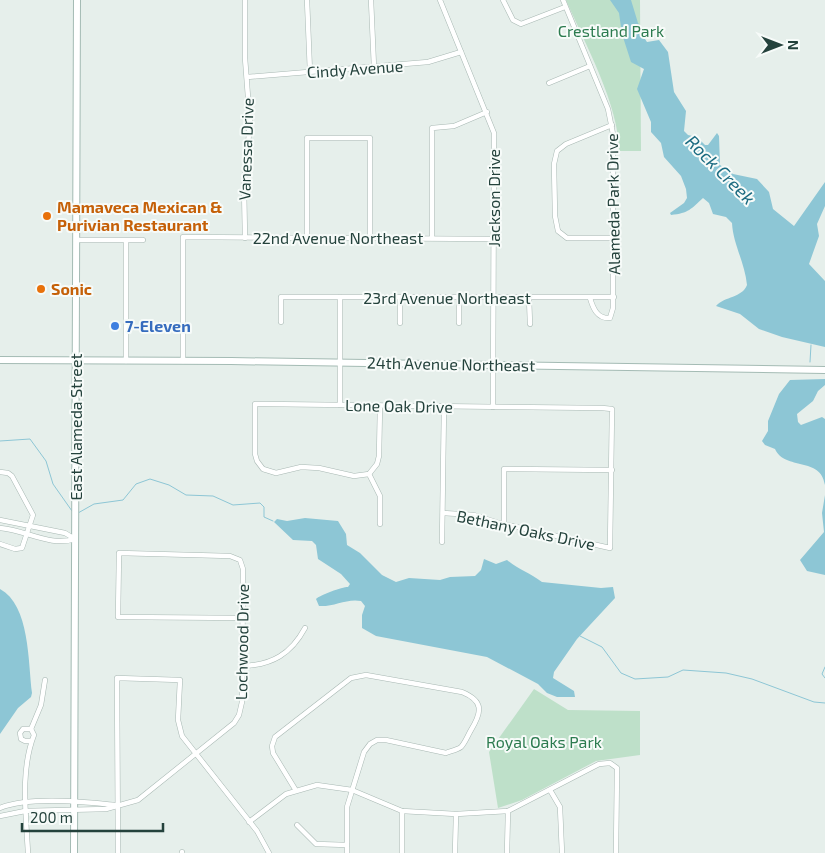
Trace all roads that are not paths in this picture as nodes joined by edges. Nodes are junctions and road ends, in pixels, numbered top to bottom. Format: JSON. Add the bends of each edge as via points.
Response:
{"nodes":[{"id":1,"x":77,"y":0,"type":"edge"},
{"id":2,"x":245,"y":0,"type":"edge"},
{"id":3,"x":308,"y":0,"type":"edge"},
{"id":4,"x":371,"y":0,"type":"edge"},
{"id":5,"x":440,"y":0,"type":"edge"},
{"id":6,"x":503,"y":0,"type":"edge"},
{"id":7,"x":563,"y":0,"type":"edge"},
{"id":8,"x":565,"y":7,"type":"junction"},
{"id":9,"x":461,"y":52,"type":"junction"},
{"id":10,"x":590,"y":66,"type":"junction"},
{"id":11,"x":374,"y":67,"type":"junction"},
{"id":12,"x":310,"y":72,"type":"junction"},
{"id":13,"x":247,"y":77,"type":"junction"},
{"id":14,"x":549,"y":84,"type":"dead end"},
{"id":15,"x":487,"y":112,"type":"junction"},
{"id":16,"x":612,"y":125,"type":"junction"},
{"id":17,"x":245,"y":238,"type":"junction"},
{"id":18,"x":307,"y":238,"type":"junction"},
{"id":19,"x":370,"y":238,"type":"junction"},
{"id":20,"x":432,"y":238,"type":"junction"},
{"id":21,"x":614,"y":238,"type":"junction"},
{"id":22,"x":494,"y":239,"type":"junction"},
{"id":23,"x":76,"y":240,"type":"junction"},
{"id":24,"x":143,"y":240,"type":"dead end"},
{"id":25,"x":126,"y":242,"type":"junction"},
{"id":26,"x":614,"y":297,"type":"junction"},
{"id":27,"x":340,"y":298,"type":"junction"},
{"id":28,"x":400,"y":298,"type":"junction"},
{"id":29,"x":459,"y":298,"type":"junction"},
{"id":30,"x":493,"y":298,"type":"junction"},
{"id":31,"x":529,"y":298,"type":"junction"},
{"id":32,"x":590,"y":298,"type":"junction"},
{"id":33,"x":281,"y":322,"type":"dead end"},
{"id":34,"x":400,"y":323,"type":"dead end"},
{"id":35,"x":459,"y":323,"type":"dead end"},
{"id":36,"x":530,"y":324,"type":"dead end"},
{"id":37,"x":0,"y":360,"type":"edge"},
{"id":38,"x":76,"y":360,"type":"junction"},
{"id":39,"x":126,"y":361,"type":"junction"},
{"id":40,"x":183,"y":361,"type":"junction"},
{"id":41,"x":340,"y":363,"type":"junction"},
{"id":42,"x":494,"y":364,"type":"junction"},
{"id":43,"x":825,"y":370,"type":"edge"},
{"id":44,"x":340,"y":405,"type":"junction"},
{"id":45,"x":380,"y":406,"type":"junction"},
{"id":46,"x":444,"y":407,"type":"junction"},
{"id":47,"x":493,"y":407,"type":"junction"},
{"id":48,"x":612,"y":470,"type":"junction"},
{"id":49,"x":0,"y":472,"type":"edge"},
{"id":50,"x":368,"y":474,"type":"junction"},
{"id":51,"x":443,"y":513,"type":"junction"},
{"id":52,"x":0,"y":520,"type":"edge"},
{"id":53,"x":380,"y":524,"type":"dead end"},
{"id":54,"x":504,"y":524,"type":"junction"},
{"id":55,"x":30,"y":525,"type":"junction"},
{"id":56,"x":0,"y":528,"type":"edge"},
{"id":57,"x":28,"y":533,"type":"junction"},
{"id":58,"x":75,"y":539,"type":"junction"},
{"id":59,"x":442,"y":542,"type":"dead end"},
{"id":60,"x":0,"y":544,"type":"edge"},
{"id":61,"x":242,"y":618,"type":"junction"},
{"id":62,"x":305,"y":628,"type":"dead end"},
{"id":63,"x":242,"y":666,"type":"junction"},
{"id":64,"x":45,"y":680,"type":"dead end"},
{"id":65,"x":31,"y":728,"type":"junction"},
{"id":66,"x":30,"y":741,"type":"junction"},
{"id":67,"x":196,"y":755,"type":"junction"},
{"id":68,"x":295,"y":789,"type":"junction"},
{"id":69,"x":352,"y":790,"type":"junction"},
{"id":70,"x":550,"y":790,"type":"junction"},
{"id":71,"x":25,"y":803,"type":"junction"},
{"id":72,"x":76,"y":803,"type":"junction"},
{"id":73,"x":118,"y":806,"type":"junction"},
{"id":74,"x":0,"y":808,"type":"edge"},
{"id":75,"x":25,"y":811,"type":"junction"},
{"id":76,"x":76,"y":811,"type":"junction"},
{"id":77,"x":402,"y":811,"type":"junction"},
{"id":78,"x":508,"y":811,"type":"junction"},
{"id":79,"x":456,"y":814,"type":"junction"},
{"id":80,"x":0,"y":816,"type":"edge"},
{"id":81,"x":249,"y":822,"type":"junction"},
{"id":82,"x":297,"y":825,"type":"dead end"},
{"id":83,"x":347,"y":845,"type":"junction"},
{"id":84,"x":28,"y":853,"type":"edge"},
{"id":85,"x":74,"y":853,"type":"edge"},
{"id":86,"x":118,"y":853,"type":"edge"},
{"id":87,"x":268,"y":853,"type":"edge"},
{"id":88,"x":347,"y":853,"type":"edge"},
{"id":89,"x":402,"y":853,"type":"edge"},
{"id":90,"x":455,"y":853,"type":"edge"},
{"id":91,"x":507,"y":853,"type":"edge"},
{"id":92,"x":562,"y":853,"type":"edge"},
{"id":93,"x":616,"y":853,"type":"edge"}],
"edges":[{"from":1,"to":23,"type":"street","name":"East Alameda Street"},
{"from":2,"to":13,"type":"street","name":"Vanessa Drive"},
{"from":3,"to":12,"type":"street"},
{"from":4,"to":11,"type":"street"},
{"from":5,"to":9,"type":"street","name":"Jackson Drive"},
{"from":6,"to":8,"type":"street","via":[[513,20],[521,24]]},
{"from":7,"to":8,"type":"street","name":"Alameda Park Drive"},
{"from":8,"to":10,"type":"street","name":"Alameda Park Drive"},
{"from":9,"to":11,"type":"street","name":"Cindy Avenue","via":[[436,61]]},
{"from":9,"to":15,"type":"street","name":"Jackson Drive"},
{"from":10,"to":14,"type":"street"},
{"from":10,"to":16,"type":"street","name":"Alameda Park Drive"},
{"from":11,"to":12,"type":"street","name":"Cindy Avenue"},
{"from":12,"to":13,"type":"street","name":"Cindy Avenue"},
{"from":13,"to":17,"type":"street","name":"Vanessa Drive","via":[[250,123],[244,186]]},
{"from":15,"to":20,"type":"street","via":[[454,126],[432,128]]},
{"from":15,"to":22,"type":"street","name":"Jackson Drive","via":[[494,139]]},
{"from":16,"to":21,"type":"street","name":"Alameda Park Drive"},
{"from":16,"to":21,"type":"street","via":[[566,144],[557,151],[554,164],[556,228],[560,234],[567,238]]},
{"from":17,"to":18,"type":"street","name":"22nd Avenue Northeast"},
{"from":17,"to":40,"type":"street","name":"22nd Avenue Northeast","via":[[182,237]]},
{"from":18,"to":19,"type":"street","name":"22nd Avenue Northeast"},
{"from":18,"to":19,"type":"street","via":[[308,138],[370,138]]},
{"from":19,"to":20,"type":"street","name":"22nd Avenue Northeast"},
{"from":20,"to":22,"type":"street","name":"22nd Avenue Northeast"},
{"from":21,"to":26,"type":"street","name":"Alameda Park Drive"},
{"from":22,"to":30,"type":"street","name":"Jackson Drive"},
{"from":23,"to":25,"type":"street"},
{"from":23,"to":38,"type":"street","name":"East Alameda Street"},
{"from":24,"to":25,"type":"street"},
{"from":25,"to":39,"type":"street"},
{"from":26,"to":32,"type":"street","name":"23rd Avenue Northeast"},
{"from":26,"to":32,"type":"street","via":[[613,314],[608,318],[597,313]]},
{"from":27,"to":28,"type":"street","name":"23rd Avenue Northeast"},
{"from":27,"to":33,"type":"street","name":"23rd Avenue Northeast","via":[[281,297]]},
{"from":27,"to":41,"type":"street"},
{"from":28,"to":29,"type":"street","name":"23rd Avenue Northeast"},
{"from":28,"to":34,"type":"street"},
{"from":29,"to":30,"type":"street","name":"23rd Avenue Northeast"},
{"from":29,"to":35,"type":"street"},
{"from":30,"to":31,"type":"street","name":"23rd Avenue Northeast"},
{"from":30,"to":42,"type":"street","name":"Jackson Drive"},
{"from":31,"to":32,"type":"street","name":"23rd Avenue Northeast"},
{"from":31,"to":36,"type":"street"},
{"from":37,"to":38,"type":"street","name":"24th Avenue Northeast"},
{"from":38,"to":39,"type":"street","name":"24th Avenue Northeast"},
{"from":38,"to":58,"type":"street","name":"East Alameda Street"},
{"from":39,"to":40,"type":"street","name":"24th Avenue Northeast"},
{"from":40,"to":41,"type":"street","name":"24th Avenue Northeast"},
{"from":41,"to":42,"type":"street","name":"24th Avenue Northeast"},
{"from":41,"to":44,"type":"street"},
{"from":42,"to":43,"type":"street","name":"24th Avenue Northeast"},
{"from":42,"to":47,"type":"street","name":"Jackson Drive"},
{"from":44,"to":45,"type":"street","name":"Lone Oak Drive"},
{"from":44,"to":50,"type":"street","name":"Lone Oak Drive","via":[[255,404],[257,461],[263,469],[276,473],[308,467],[354,476]]},
{"from":45,"to":46,"type":"street","name":"Lone Oak Drive"},
{"from":45,"to":50,"type":"street","via":[[380,456]]},
{"from":46,"to":47,"type":"street","name":"Lone Oak Drive"},
{"from":46,"to":51,"type":"street"},
{"from":47,"to":48,"type":"street","name":"Lone Oak Drive","via":[[612,409]]},
{"from":48,"to":54,"type":"street","via":[[504,469]]},
{"from":48,"to":54,"type":"street","name":"Bethany Oaks Drive","via":[[610,548]]},
{"from":49,"to":55,"type":"street","via":[[12,476],[32,511]]},
{"from":50,"to":53,"type":"street","via":[[380,496]]},
{"from":51,"to":54,"type":"street","name":"Bethany Oaks Drive","via":[[474,515]]},
{"from":51,"to":59,"type":"street"},
{"from":52,"to":55,"type":"street"},
{"from":55,"to":57,"type":"street"},
{"from":55,"to":58,"type":"street","via":[[65,533]]},
{"from":56,"to":57,"type":"street"},
{"from":57,"to":58,"type":"street","via":[[54,541]]},
{"from":57,"to":60,"type":"street","via":[[20,549]]},
{"from":58,"to":72,"type":"street","name":"East Alameda Street"},
{"from":61,"to":61,"type":"street","name":"Lochwood Drive","via":[[243,565],[239,558],[119,553],[118,617]]},
{"from":61,"to":63,"type":"street","name":"Lochwood Drive"},
{"from":62,"to":63,"type":"street","via":[[298,641],[271,662]]},
{"from":63,"to":67,"type":"street","name":"Lochwood Drive","via":[[239,715]]},
{"from":64,"to":65,"type":"street","via":[[41,705]]},
{"from":65,"to":66,"type":"street","via":[[34,735]]},
{"from":65,"to":66,"type":"street","via":[[20,733],[23,740]]},
{"from":66,"to":71,"type":"street"},
{"from":67,"to":73,"type":"street","name":"Lochwood Drive","via":[[143,797]]},
{"from":67,"to":73,"type":"street","via":[[178,726],[180,680],[117,678]]},
{"from":67,"to":81,"type":"street"},
{"from":68,"to":69,"type":"street","via":[[317,785]]},
{"from":68,"to":69,"type":"street","via":[[273,753],[276,737],[351,678],[366,675],[462,692],[477,702],[479,716],[462,746],[446,753],[377,740],[364,752]]},
{"from":68,"to":81,"type":"street"},
{"from":69,"to":77,"type":"street"},
{"from":69,"to":83,"type":"street","via":[[347,807]]},
{"from":70,"to":78,"type":"street"},
{"from":70,"to":92,"type":"street","via":[[560,807]]},
{"from":70,"to":93,"type":"street","via":[[599,764],[614,765],[617,768]]},
{"from":71,"to":72,"type":"street","name":"Lochwood Drive"},
{"from":71,"to":74,"type":"street","name":"Lochwood Drive"},
{"from":71,"to":75,"type":"street"},
{"from":72,"to":73,"type":"street","name":"Lochwood Drive"},
{"from":72,"to":76,"type":"street","name":"East Alameda Street"},
{"from":73,"to":76,"type":"street","name":"Lochwood Drive"},
{"from":73,"to":86,"type":"street"},
{"from":75,"to":76,"type":"street","name":"Lochwood Drive"},
{"from":75,"to":80,"type":"street","name":"Lochwood Drive"},
{"from":75,"to":84,"type":"street"},
{"from":76,"to":85,"type":"street","name":"East Alameda Street"},
{"from":77,"to":79,"type":"street"},
{"from":77,"to":89,"type":"street"},
{"from":78,"to":79,"type":"street"},
{"from":78,"to":91,"type":"street"},
{"from":79,"to":90,"type":"street"},
{"from":81,"to":87,"type":"street"},
{"from":82,"to":83,"type":"street","via":[[316,844]]},
{"from":83,"to":88,"type":"street"}]}
